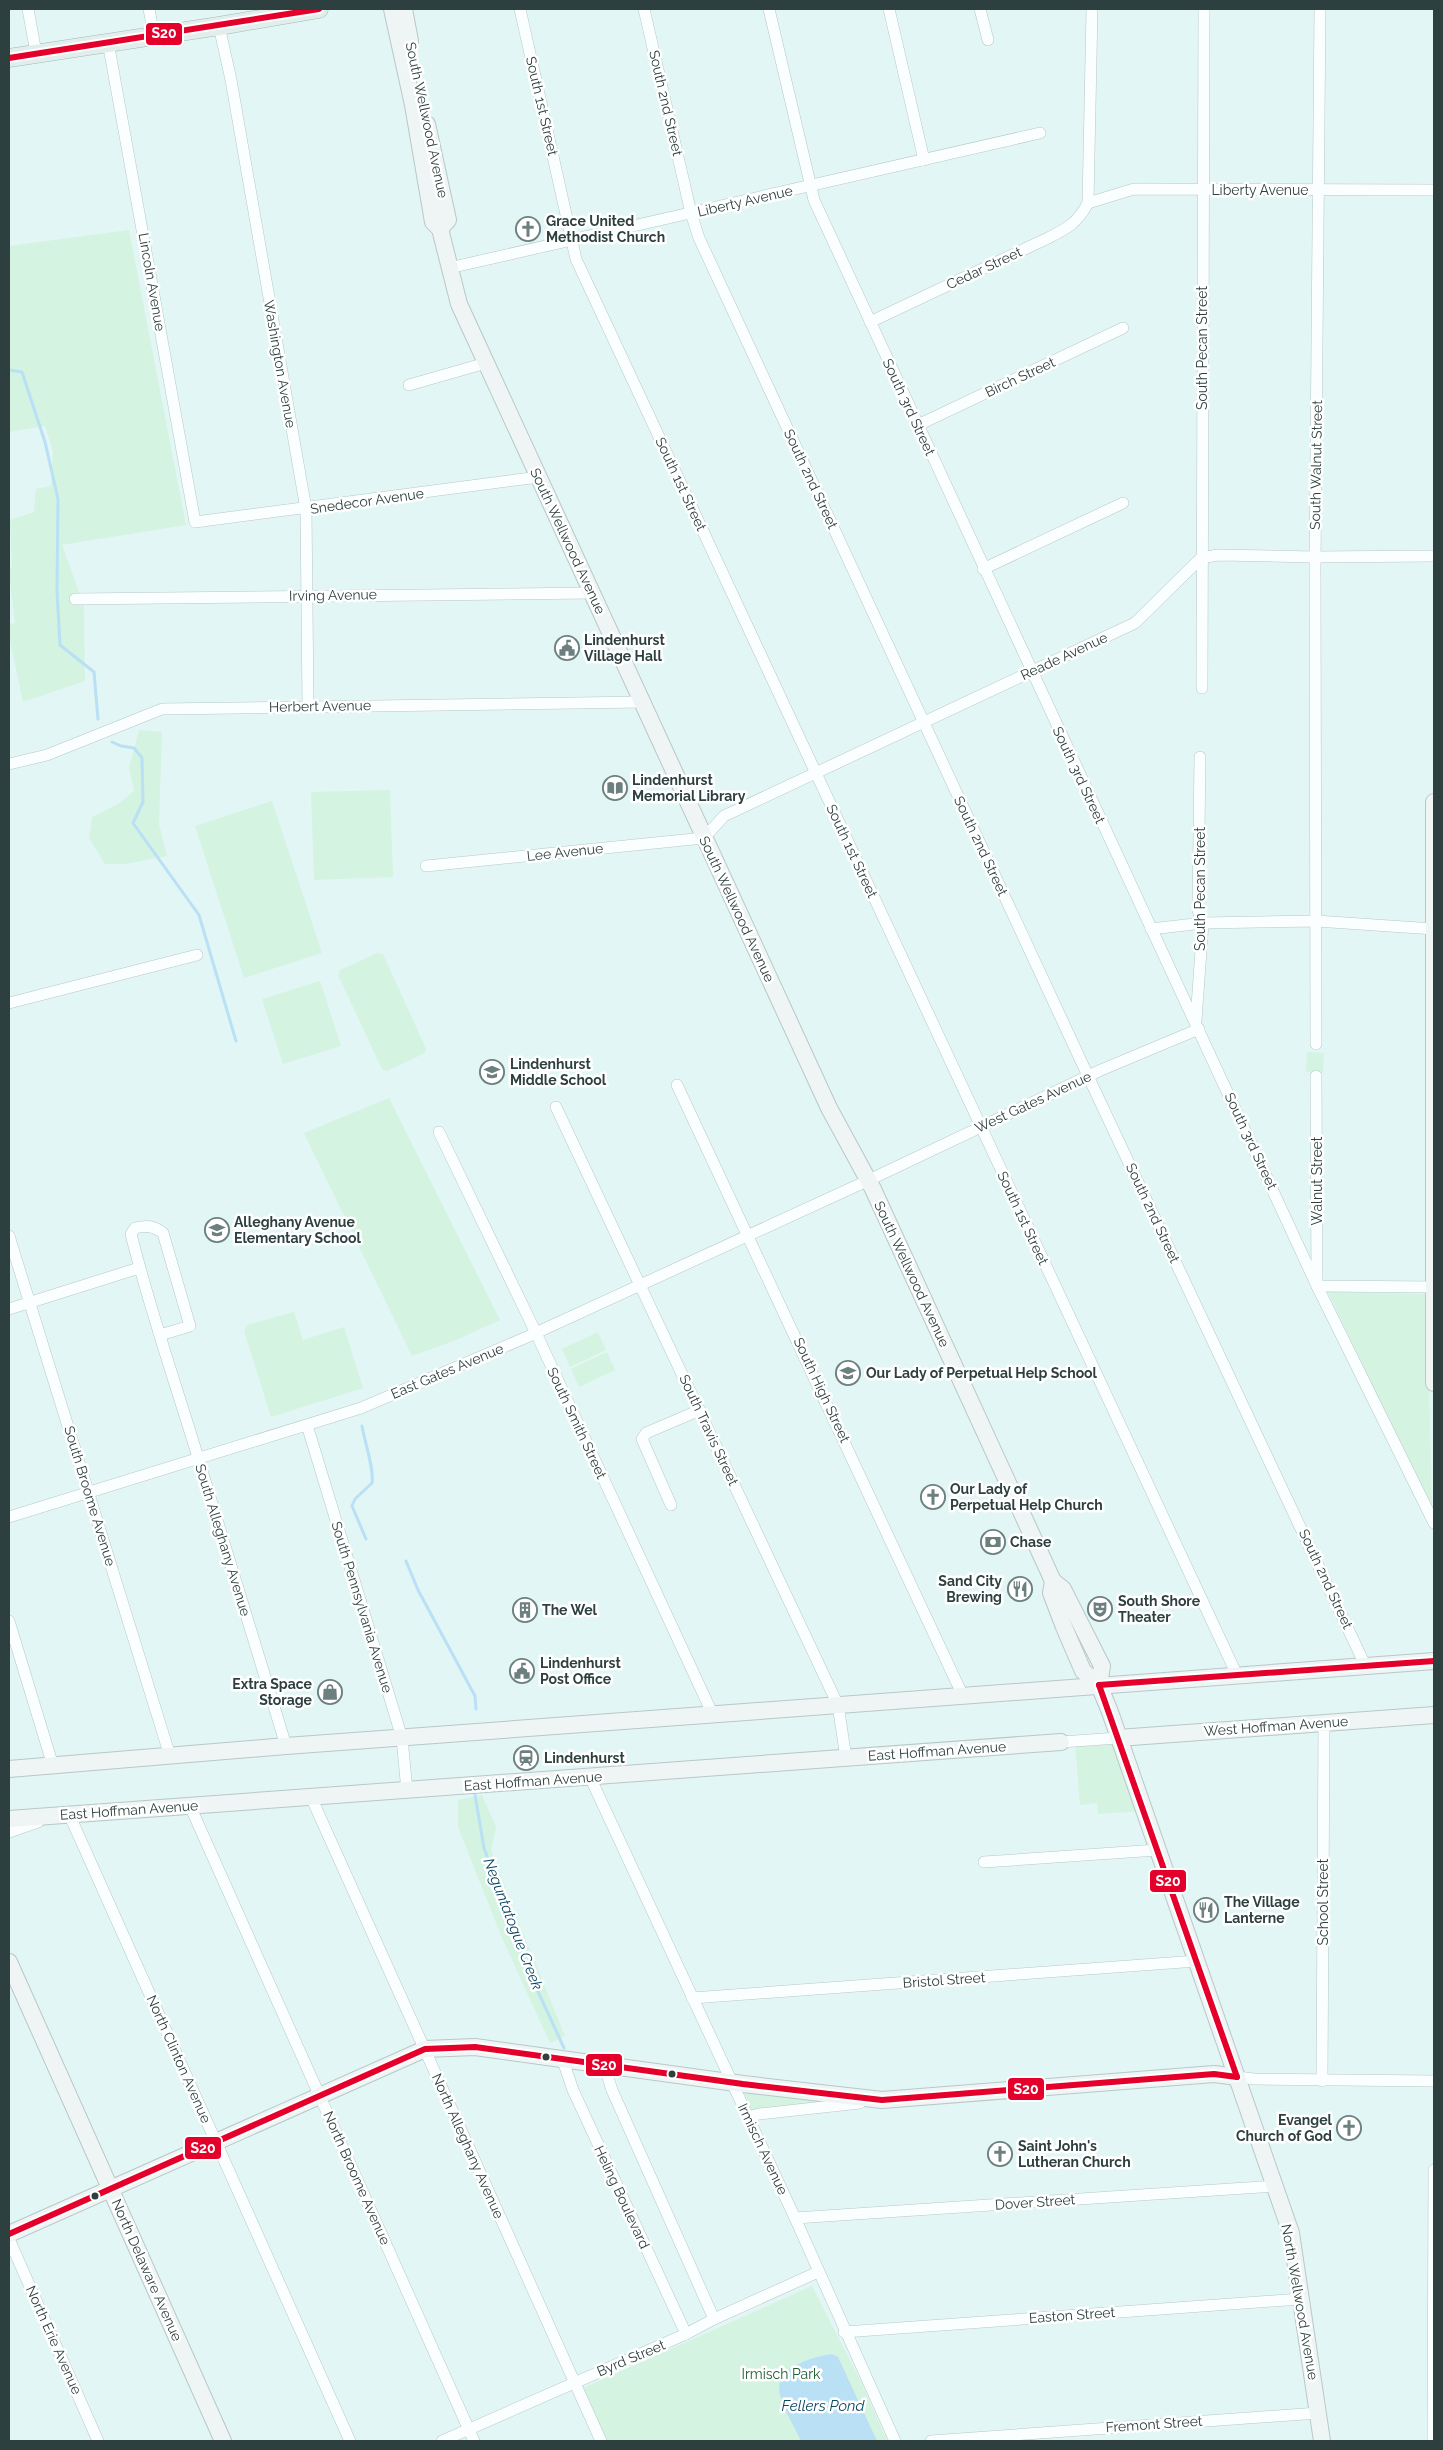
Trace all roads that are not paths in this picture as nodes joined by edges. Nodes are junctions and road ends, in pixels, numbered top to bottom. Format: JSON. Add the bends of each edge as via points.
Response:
{"nodes":[{"id":1,"x":28,"y":9,"type":"edge"},
{"id":2,"x":149,"y":9,"type":"edge"},
{"id":3,"x":319,"y":9,"type":"edge"},
{"id":4,"x":392,"y":9,"type":"edge"},
{"id":5,"x":404,"y":9,"type":"edge"},
{"id":6,"x":520,"y":9,"type":"edge"},
{"id":7,"x":644,"y":9,"type":"edge"},
{"id":8,"x":770,"y":9,"type":"edge"},
{"id":9,"x":889,"y":9,"type":"edge"},
{"id":10,"x":980,"y":9,"type":"edge"},
{"id":11,"x":1092,"y":9,"type":"edge"},
{"id":12,"x":1204,"y":9,"type":"edge"},
{"id":13,"x":1320,"y":9,"type":"edge"},
{"id":14,"x":269,"y":13,"type":"edge"},
{"id":15,"x":219,"y":26,"type":"junction"},
{"id":16,"x":154,"y":36,"type":"junction"},
{"id":17,"x":988,"y":40,"type":"dead end"},
{"id":18,"x":108,"y":42,"type":"junction"},
{"id":19,"x":36,"y":53,"type":"junction"},
{"id":20,"x":9,"y":58,"type":"edge"},
{"id":21,"x":1040,"y":133,"type":"dead end"},
{"id":22,"x":924,"y":160,"type":"junction"},
{"id":23,"x":809,"y":186,"type":"junction"},
{"id":24,"x":1203,"y":190,"type":"junction"},
{"id":25,"x":1317,"y":190,"type":"junction"},
{"id":26,"x":1434,"y":190,"type":"edge"},
{"id":27,"x":1088,"y":203,"type":"junction"},
{"id":28,"x":691,"y":213,"type":"junction"},
{"id":29,"x":440,"y":230,"type":"junction"},
{"id":30,"x":573,"y":241,"type":"junction"},
{"id":31,"x":449,"y":268,"type":"junction"},
{"id":32,"x":870,"y":322,"type":"junction"},
{"id":33,"x":1123,"y":328,"type":"dead end"},
{"id":34,"x":486,"y":363,"type":"junction"},
{"id":35,"x":409,"y":385,"type":"dead end"},
{"id":36,"x":918,"y":425,"type":"junction"},
{"id":37,"x":538,"y":477,"type":"junction"},
{"id":38,"x":1124,"y":503,"type":"dead end"},
{"id":39,"x":306,"y":509,"type":"junction"},
{"id":40,"x":195,"y":522,"type":"joint"},
{"id":41,"x":1434,"y":556,"type":"edge"},
{"id":42,"x":1315,"y":557,"type":"junction"},
{"id":43,"x":1201,"y":558,"type":"junction"},
{"id":44,"x":983,"y":569,"type":"junction"},
{"id":45,"x":592,"y":593,"type":"junction"},
{"id":46,"x":307,"y":596,"type":"junction"},
{"id":47,"x":75,"y":600,"type":"dead end"},
{"id":48,"x":1031,"y":671,"type":"junction"},
{"id":49,"x":1202,"y":688,"type":"dead end"},
{"id":50,"x":642,"y":702,"type":"junction"},
{"id":51,"x":308,"y":706,"type":"junction"},
{"id":52,"x":923,"y":721,"type":"junction"},
{"id":53,"x":1200,"y":758,"type":"dead end"},
{"id":54,"x":9,"y":764,"type":"edge"},
{"id":55,"x":815,"y":772,"type":"junction"},
{"id":56,"x":1434,"y":802,"type":"edge"},
{"id":57,"x":704,"y":838,"type":"junction"},
{"id":58,"x":426,"y":866,"type":"dead end"},
{"id":59,"x":1316,"y":921,"type":"junction"},
{"id":60,"x":1203,"y":923,"type":"junction"},
{"id":61,"x":1151,"y":929,"type":"junction"},
{"id":62,"x":1434,"y":929,"type":"edge"},
{"id":63,"x":197,"y":955,"type":"dead end"},
{"id":64,"x":9,"y":1002,"type":"edge"},
{"id":65,"x":1197,"y":1025,"type":"junction"},
{"id":66,"x":1316,"y":1044,"type":"dead end"},
{"id":67,"x":1088,"y":1076,"type":"junction"},
{"id":68,"x":1316,"y":1076,"type":"dead end"},
{"id":69,"x":678,"y":1085,"type":"dead end"},
{"id":70,"x":556,"y":1107,"type":"dead end"},
{"id":71,"x":980,"y":1126,"type":"junction"},
{"id":72,"x":439,"y":1132,"type":"dead end"},
{"id":73,"x":869,"y":1180,"type":"junction"},
{"id":74,"x":748,"y":1235,"type":"junction"},
{"id":75,"x":9,"y":1236,"type":"edge"},
{"id":76,"x":139,"y":1268,"type":"junction"},
{"id":77,"x":640,"y":1285,"type":"junction"},
{"id":78,"x":1318,"y":1286,"type":"junction"},
{"id":79,"x":1434,"y":1287,"type":"edge"},
{"id":80,"x":30,"y":1303,"type":"junction"},
{"id":81,"x":9,"y":1309,"type":"edge"},
{"id":82,"x":536,"y":1333,"type":"junction"},
{"id":83,"x":160,"y":1335,"type":"junction"},
{"id":84,"x":1434,"y":1383,"type":"edge"},
{"id":85,"x":700,"y":1410,"type":"junction"},
{"id":86,"x":306,"y":1425,"type":"junction"},
{"id":87,"x":198,"y":1458,"type":"junction"},
{"id":88,"x":89,"y":1492,"type":"junction"},
{"id":89,"x":671,"y":1505,"type":"dead end"},
{"id":90,"x":9,"y":1517,"type":"edge"},
{"id":91,"x":1434,"y":1524,"type":"edge"},
{"id":92,"x":9,"y":1621,"type":"edge"},
{"id":93,"x":1434,"y":1661,"type":"edge"},
{"id":94,"x":1366,"y":1667,"type":"junction"},
{"id":95,"x":1237,"y":1675,"type":"junction"},
{"id":96,"x":1099,"y":1685,"type":"junction"},
{"id":97,"x":963,"y":1696,"type":"junction"},
{"id":98,"x":838,"y":1705,"type":"junction"},
{"id":99,"x":1110,"y":1712,"type":"joint"},
{"id":100,"x":714,"y":1715,"type":"junction"},
{"id":101,"x":1434,"y":1715,"type":"edge"},
{"id":102,"x":1324,"y":1723,"type":"junction"},
{"id":103,"x":402,"y":1738,"type":"junction"},
{"id":104,"x":1118,"y":1738,"type":"junction"},
{"id":105,"x":1061,"y":1742,"type":"joint"},
{"id":106,"x":286,"y":1746,"type":"junction"},
{"id":107,"x":170,"y":1756,"type":"junction"},
{"id":108,"x":846,"y":1758,"type":"junction"},
{"id":109,"x":53,"y":1766,"type":"junction"},
{"id":110,"x":9,"y":1769,"type":"edge"},
{"id":111,"x":590,"y":1777,"type":"junction"},
{"id":112,"x":408,"y":1791,"type":"junction"},
{"id":113,"x":311,"y":1797,"type":"junction"},
{"id":114,"x":190,"y":1806,"type":"junction"},
{"id":115,"x":69,"y":1814,"type":"junction"},
{"id":116,"x":9,"y":1819,"type":"edge"},
{"id":117,"x":9,"y":1832,"type":"edge"},
{"id":118,"x":1157,"y":1850,"type":"junction"},
{"id":119,"x":984,"y":1862,"type":"dead end"},
{"id":120,"x":1196,"y":1961,"type":"junction"},
{"id":121,"x":9,"y":1962,"type":"edge"},
{"id":122,"x":692,"y":1998,"type":"junction"},
{"id":123,"x":425,"y":2049,"type":"junction"},
{"id":124,"x":562,"y":2058,"type":"junction"},
{"id":125,"x":604,"y":2065,"type":"junction"},
{"id":126,"x":1237,"y":2077,"type":"junction"},
{"id":127,"x":1322,"y":2081,"type":"junction"},
{"id":128,"x":1434,"y":2081,"type":"edge"},
{"id":129,"x":732,"y":2082,"type":"junction"},
{"id":130,"x":320,"y":2095,"type":"junction"},
{"id":131,"x":882,"y":2100,"type":"junction"},
{"id":132,"x":748,"y":2117,"type":"junction"},
{"id":133,"x":216,"y":2143,"type":"junction"},
{"id":134,"x":1434,"y":2170,"type":"edge"},
{"id":135,"x":1275,"y":2186,"type":"junction"},
{"id":136,"x":111,"y":2190,"type":"junction"},
{"id":137,"x":795,"y":2218,"type":"junction"},
{"id":138,"x":9,"y":2234,"type":"edge"},
{"id":139,"x":9,"y":2239,"type":"edge"},
{"id":140,"x":818,"y":2272,"type":"junction"},
{"id":141,"x":1300,"y":2299,"type":"junction"},
{"id":142,"x":714,"y":2319,"type":"junction"},
{"id":143,"x":844,"y":2332,"type":"junction"},
{"id":144,"x":686,"y":2334,"type":"junction"},
{"id":145,"x":574,"y":2382,"type":"junction"},
{"id":146,"x":1318,"y":2413,"type":"junction"},
{"id":147,"x":469,"y":2430,"type":"junction"},
{"id":148,"x":98,"y":2441,"type":"edge"},
{"id":149,"x":223,"y":2441,"type":"edge"},
{"id":150,"x":350,"y":2441,"type":"edge"},
{"id":151,"x":442,"y":2441,"type":"edge"},
{"id":152,"x":474,"y":2441,"type":"edge"},
{"id":153,"x":601,"y":2441,"type":"edge"},
{"id":154,"x":894,"y":2441,"type":"edge"},
{"id":155,"x":931,"y":2441,"type":"edge"},
{"id":156,"x":1322,"y":2441,"type":"edge"},
{"id":157,"x":1433,"y":2441,"type":"edge"}],
"edges":[{"from":1,"to":19,"type":"street"},
{"from":2,"to":16,"type":"street"},
{"from":3,"to":14,"type":"main road"},
{"from":4,"to":29,"type":"main road","name":"South Wellwood Avenue","via":[[433,222]]},
{"from":5,"to":29,"type":"main road","name":"South Wellwood Avenue","via":[[448,220]]},
{"from":6,"to":30,"type":"street","name":"South 1st Street"},
{"from":7,"to":28,"type":"street","name":"South 2nd Street"},
{"from":8,"to":23,"type":"street","name":"South 3rd Street"},
{"from":9,"to":22,"type":"street"},
{"from":10,"to":17,"type":"street"},
{"from":11,"to":27,"type":"street"},
{"from":12,"to":24,"type":"street","name":"South Pecan Street"},
{"from":13,"to":25,"type":"street","name":"South Walnut Street"},
{"from":14,"to":15,"type":"main road"},
{"from":15,"to":16,"type":"main road"},
{"from":15,"to":39,"type":"street","name":"Washington Avenue"},
{"from":16,"to":18,"type":"main road"},
{"from":18,"to":19,"type":"main road"},
{"from":18,"to":40,"type":"street","name":"Lincoln Avenue"},
{"from":19,"to":20,"type":"main road"},
{"from":21,"to":22,"type":"street","name":"Liberty Avenue"},
{"from":22,"to":23,"type":"street","name":"Liberty Avenue"},
{"from":23,"to":28,"type":"street","name":"Liberty Avenue"},
{"from":23,"to":32,"type":"street","name":"South 3rd Street"},
{"from":24,"to":25,"type":"street","name":"Liberty Avenue"},
{"from":24,"to":27,"type":"street","name":"Liberty Avenue","via":[[1134,189]]},
{"from":24,"to":43,"type":"street","name":"South Pecan Street"},
{"from":25,"to":26,"type":"street","name":"Liberty Avenue"},
{"from":25,"to":42,"type":"street","name":"South Walnut Street"},
{"from":27,"to":32,"type":"street","name":"Cedar Street","via":[[1081,218],[1068,228]]},
{"from":28,"to":30,"type":"street","name":"Liberty Avenue"},
{"from":28,"to":52,"type":"street","name":"South 2nd Street","via":[[699,238]]},
{"from":29,"to":31,"type":"main road","name":"South Wellwood Avenue"},
{"from":30,"to":31,"type":"street","name":"Liberty Avenue"},
{"from":30,"to":55,"type":"street","name":"South 1st Street","via":[[576,260]]},
{"from":31,"to":34,"type":"main road","name":"South Wellwood Avenue","via":[[459,304]]},
{"from":32,"to":36,"type":"street","name":"South 3rd Street"},
{"from":33,"to":36,"type":"street","name":"Birch Street"},
{"from":34,"to":35,"type":"street"},
{"from":34,"to":37,"type":"main road","name":"South Wellwood Avenue"},
{"from":36,"to":44,"type":"street","name":"South 3rd Street"},
{"from":37,"to":39,"type":"street","name":"Snedecor Avenue"},
{"from":37,"to":45,"type":"main road","name":"South Wellwood Avenue"},
{"from":38,"to":44,"type":"street"},
{"from":39,"to":40,"type":"street","name":"Snedecor Avenue"},
{"from":39,"to":46,"type":"street","name":"Washington Avenue"},
{"from":41,"to":42,"type":"street"},
{"from":42,"to":43,"type":"street","via":[[1218,555]]},
{"from":42,"to":59,"type":"street","name":"South Walnut Street"},
{"from":43,"to":48,"type":"street","name":"Reade Avenue","via":[[1136,623]]},
{"from":43,"to":49,"type":"street","name":"South Pecan Street"},
{"from":44,"to":48,"type":"street","name":"South 3rd Street"},
{"from":45,"to":46,"type":"street","name":"Irving Avenue"},
{"from":45,"to":50,"type":"main road","name":"South Wellwood Avenue"},
{"from":46,"to":47,"type":"street","name":"Irving Avenue"},
{"from":46,"to":51,"type":"street","name":"Washington Avenue"},
{"from":48,"to":52,"type":"street","name":"Reade Avenue"},
{"from":48,"to":61,"type":"street","name":"South 3rd Street"},
{"from":50,"to":51,"type":"street","name":"Herbert Avenue"},
{"from":50,"to":57,"type":"main road","name":"South Wellwood Avenue"},
{"from":51,"to":54,"type":"street","name":"Herbert Avenue","via":[[162,708],[47,755]]},
{"from":52,"to":55,"type":"street","name":"Reade Avenue"},
{"from":52,"to":67,"type":"street","name":"South 2nd Street"},
{"from":53,"to":60,"type":"street","name":"South Pecan Street","via":[[1198,911]]},
{"from":55,"to":57,"type":"street","name":"Reade Avenue","via":[[724,816]]},
{"from":55,"to":71,"type":"street","name":"South 1st Street"},
{"from":56,"to":62,"type":"main road"},
{"from":57,"to":58,"type":"street","name":"Lee Avenue"},
{"from":57,"to":73,"type":"main road","name":"South Wellwood Avenue","via":[[829,1108]]},
{"from":59,"to":60,"type":"street"},
{"from":59,"to":62,"type":"street"},
{"from":59,"to":66,"type":"street"},
{"from":60,"to":61,"type":"street"},
{"from":60,"to":65,"type":"street","name":"South Pecan Street"},
{"from":61,"to":65,"type":"street","name":"South 3rd Street"},
{"from":62,"to":79,"type":"main road"},
{"from":63,"to":64,"type":"street"},
{"from":65,"to":67,"type":"street","name":"West Gates Avenue"},
{"from":65,"to":78,"type":"street","name":"South 3rd Street"},
{"from":67,"to":71,"type":"street","name":"West Gates Avenue"},
{"from":67,"to":94,"type":"street","name":"South 2nd Street"},
{"from":68,"to":78,"type":"street","name":"Walnut Street"},
{"from":69,"to":74,"type":"street","name":"South High Street"},
{"from":70,"to":77,"type":"street","name":"South Travis Street"},
{"from":71,"to":73,"type":"street","name":"West Gates Avenue"},
{"from":71,"to":95,"type":"street","name":"South 1st Street"},
{"from":72,"to":82,"type":"street","name":"South Smith Street"},
{"from":73,"to":74,"type":"street","name":"East Gates Avenue"},
{"from":73,"to":96,"type":"main road","name":"South Wellwood Avenue","via":[[1053,1581],[1051,1593],[1083,1671]]},
{"from":74,"to":77,"type":"street","name":"East Gates Avenue"},
{"from":74,"to":97,"type":"street","name":"South High Street"},
{"from":75,"to":80,"type":"street","name":"South Broome Avenue"},
{"from":76,"to":80,"type":"street"},
{"from":76,"to":83,"type":"street","name":"South Alleghany Avenue"},
{"from":76,"to":83,"type":"street","name":"South Alleghany Avenue","via":[[132,1231],[141,1227],[156,1228],[163,1233],[190,1326]]},
{"from":77,"to":82,"type":"street","name":"East Gates Avenue"},
{"from":77,"to":85,"type":"street","name":"South Travis Street"},
{"from":78,"to":79,"type":"street"},
{"from":78,"to":91,"type":"street","name":"South 3rd Street"},
{"from":79,"to":84,"type":"main road"},
{"from":80,"to":81,"type":"street"},
{"from":80,"to":88,"type":"street","name":"South Broome Avenue"},
{"from":82,"to":86,"type":"street","name":"East Gates Avenue","via":[[361,1408]]},
{"from":82,"to":100,"type":"street","name":"South Smith Street"},
{"from":83,"to":87,"type":"street","name":"South Alleghany Avenue"},
{"from":85,"to":89,"type":"street","via":[[646,1433],[642,1440]]},
{"from":85,"to":98,"type":"street","name":"South Travis Street"},
{"from":86,"to":87,"type":"street","name":"East Gates Avenue"},
{"from":86,"to":103,"type":"street","name":"South Pennsylvania Avenue"},
{"from":87,"to":88,"type":"street","name":"East Gates Avenue"},
{"from":87,"to":106,"type":"street","name":"South Alleghany Avenue"},
{"from":88,"to":90,"type":"street","name":"East Gates Avenue"},
{"from":88,"to":107,"type":"street","name":"South Broome Avenue"},
{"from":92,"to":109,"type":"street"},
{"from":93,"to":94,"type":"main road"},
{"from":94,"to":95,"type":"main road"},
{"from":95,"to":96,"type":"main road"},
{"from":96,"to":97,"type":"main road"},
{"from":96,"to":99,"type":"main road","name":"South Wellwood Avenue"},
{"from":97,"to":98,"type":"main road"},
{"from":98,"to":100,"type":"main road"},
{"from":98,"to":108,"type":"street","name":"South Travis Street"},
{"from":99,"to":104,"type":"main road","name":"North Wellwood Avenue"},
{"from":100,"to":103,"type":"main road"},
{"from":101,"to":102,"type":"main road","name":"West Hoffman Avenue"},
{"from":102,"to":104,"type":"main road","name":"West Hoffman Avenue"},
{"from":102,"to":127,"type":"street","name":"School Street"},
{"from":103,"to":106,"type":"main road"},
{"from":103,"to":112,"type":"street","name":"South Pennsylvania Avenue"},
{"from":104,"to":105,"type":"street","name":"East Hoffman Avenue"},
{"from":104,"to":118,"type":"main road","name":"North Wellwood Avenue"},
{"from":105,"to":108,"type":"main road","name":"East Hoffman Avenue"},
{"from":106,"to":107,"type":"main road"},
{"from":107,"to":109,"type":"main road"},
{"from":108,"to":111,"type":"main road","name":"East Hoffman Avenue"},
{"from":109,"to":110,"type":"main road"},
{"from":111,"to":112,"type":"main road","name":"East Hoffman Avenue"},
{"from":111,"to":122,"type":"street","name":"Irmisch Avenue"},
{"from":112,"to":113,"type":"main road","name":"East Hoffman Avenue"},
{"from":113,"to":114,"type":"main road","name":"East Hoffman Avenue"},
{"from":113,"to":123,"type":"street","name":"North Alleghany Avenue"},
{"from":114,"to":115,"type":"main road","name":"East Hoffman Avenue"},
{"from":114,"to":130,"type":"street","name":"North Broome Avenue"},
{"from":115,"to":116,"type":"main road","name":"East Hoffman Avenue"},
{"from":115,"to":117,"type":"street"},
{"from":115,"to":133,"type":"street","name":"North Clinton Avenue"},
{"from":118,"to":119,"type":"street"},
{"from":118,"to":120,"type":"main road","name":"North Wellwood Avenue"},
{"from":120,"to":122,"type":"street","name":"Bristol Street"},
{"from":120,"to":126,"type":"main road","name":"North Wellwood Avenue"},
{"from":121,"to":136,"type":"main road","name":"North Delaware Avenue"},
{"from":122,"to":129,"type":"street","name":"Irmisch Avenue"},
{"from":123,"to":124,"type":"main road","via":[[475,2047]]},
{"from":123,"to":130,"type":"main road"},
{"from":123,"to":145,"type":"street","name":"North Alleghany Avenue"},
{"from":124,"to":125,"type":"main road"},
{"from":124,"to":144,"type":"street","name":"Heling Boulevard","via":[[573,2090]]},
{"from":125,"to":129,"type":"main road"},
{"from":125,"to":142,"type":"street","via":[[612,2090]]},
{"from":126,"to":127,"type":"street"},
{"from":126,"to":131,"type":"main road","via":[[1214,2074]]},
{"from":126,"to":135,"type":"main road","name":"North Wellwood Avenue"},
{"from":127,"to":128,"type":"street"},
{"from":129,"to":131,"type":"main road"},
{"from":129,"to":132,"type":"street","name":"Irmisch Avenue"},
{"from":130,"to":133,"type":"main road"},
{"from":130,"to":147,"type":"street","name":"North Broome Avenue"},
{"from":131,"to":132,"type":"street"},
{"from":132,"to":137,"type":"street","name":"Irmisch Avenue"},
{"from":133,"to":136,"type":"main road"},
{"from":133,"to":150,"type":"street","name":"North Clinton Avenue"},
{"from":134,"to":157,"type":"street"},
{"from":135,"to":137,"type":"street","name":"Dover Street"},
{"from":135,"to":141,"type":"main road","name":"North Wellwood Avenue","via":[[1291,2233]]},
{"from":136,"to":138,"type":"main road"},
{"from":136,"to":149,"type":"main road","name":"North Delaware Avenue"},
{"from":137,"to":140,"type":"street","name":"Irmisch Avenue"},
{"from":139,"to":148,"type":"street","name":"North Erie Avenue"},
{"from":140,"to":142,"type":"street","name":"Byrd Street"},
{"from":140,"to":143,"type":"street","name":"Irmisch Avenue"},
{"from":141,"to":143,"type":"street","name":"Easton Street"},
{"from":141,"to":146,"type":"main road","name":"North Wellwood Avenue"},
{"from":142,"to":144,"type":"street","name":"Byrd Street"},
{"from":143,"to":154,"type":"street","name":"Irmisch Avenue"},
{"from":144,"to":145,"type":"street","name":"Byrd Street"},
{"from":145,"to":147,"type":"street","name":"Byrd Street"},
{"from":145,"to":153,"type":"street","name":"North Alleghany Avenue"},
{"from":146,"to":155,"type":"street","name":"Fremont Street"},
{"from":146,"to":156,"type":"main road","name":"North Wellwood Avenue"},
{"from":147,"to":151,"type":"street","name":"Byrd Street"},
{"from":147,"to":152,"type":"street","name":"North Broome Avenue"}]}
